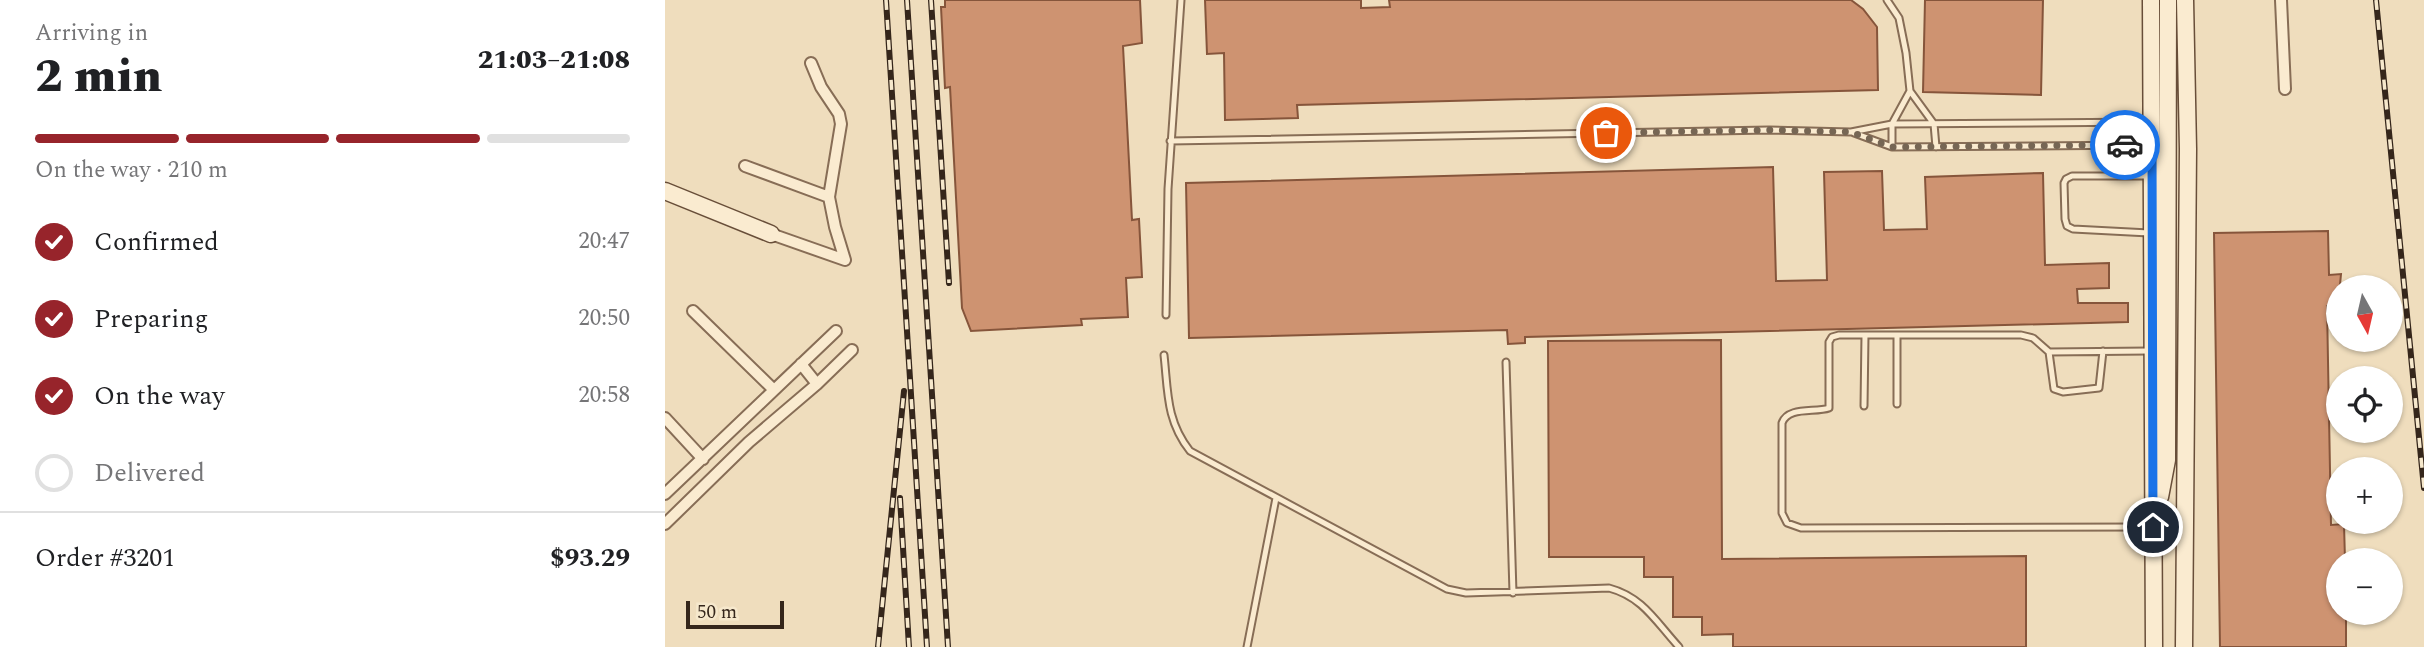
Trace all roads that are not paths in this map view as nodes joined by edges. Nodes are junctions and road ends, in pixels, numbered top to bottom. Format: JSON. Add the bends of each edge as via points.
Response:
{"nodes":[{"id":1,"x":1181,"y":0,"type":"edge"},
{"id":2,"x":1887,"y":0,"type":"edge"},
{"id":3,"x":2151,"y":0,"type":"edge"},
{"id":4,"x":2168,"y":0,"type":"edge"},
{"id":5,"x":2185,"y":0,"type":"edge"},
{"id":6,"x":2281,"y":0,"type":"edge"},
{"id":7,"x":811,"y":63,"type":"dead end"},
{"id":8,"x":2285,"y":89,"type":"dead end"},
{"id":9,"x":1910,"y":91,"type":"junction"},
{"id":10,"x":2151,"y":122,"type":"junction"},
{"id":11,"x":1892,"y":124,"type":"junction"},
{"id":12,"x":1934,"y":124,"type":"junction"},
{"id":13,"x":1851,"y":132,"type":"junction"},
{"id":14,"x":1170,"y":141,"type":"junction"},
{"id":15,"x":2152,"y":145,"type":"junction"},
{"id":16,"x":1892,"y":147,"type":"junction"},
{"id":17,"x":1935,"y":147,"type":"junction"},
{"id":18,"x":745,"y":166,"type":"dead end"},
{"id":19,"x":2152,"y":176,"type":"junction"},
{"id":20,"x":665,"y":191,"type":"edge"},
{"id":21,"x":829,"y":197,"type":"junction"},
{"id":22,"x":2152,"y":233,"type":"junction"},
{"id":23,"x":771,"y":234,"type":"joint"},
{"id":24,"x":693,"y":310,"type":"dead end"},
{"id":25,"x":1166,"y":315,"type":"dead end"},
{"id":26,"x":836,"y":331,"type":"dead end"},
{"id":27,"x":1865,"y":335,"type":"junction"},
{"id":28,"x":1897,"y":335,"type":"junction"},
{"id":29,"x":852,"y":350,"type":"dead end"},
{"id":30,"x":2103,"y":351,"type":"junction"},
{"id":31,"x":2152,"y":351,"type":"junction"},
{"id":32,"x":2049,"y":352,"type":"junction"},
{"id":33,"x":1164,"y":355,"type":"dead end"},
{"id":34,"x":1506,"y":362,"type":"dead end"},
{"id":35,"x":801,"y":365,"type":"junction"},
{"id":36,"x":817,"y":384,"type":"junction"},
{"id":37,"x":773,"y":390,"type":"junction"},
{"id":38,"x":1898,"y":404,"type":"dead end"},
{"id":39,"x":1864,"y":406,"type":"dead end"},
{"id":40,"x":665,"y":418,"type":"edge"},
{"id":41,"x":736,"y":426,"type":"junction"},
{"id":42,"x":749,"y":442,"type":"junction"},
{"id":43,"x":703,"y":459,"type":"junction"},
{"id":44,"x":665,"y":497,"type":"edge"},
{"id":45,"x":1276,"y":498,"type":"junction"},
{"id":46,"x":678,"y":512,"type":"junction"},
{"id":47,"x":665,"y":524,"type":"edge"},
{"id":48,"x":2153,"y":527,"type":"junction"},
{"id":49,"x":1513,"y":593,"type":"junction"},
{"id":50,"x":1247,"y":647,"type":"edge"},
{"id":51,"x":1679,"y":647,"type":"edge"},
{"id":52,"x":2154,"y":647,"type":"edge"},
{"id":53,"x":2184,"y":647,"type":"edge"}],
"edges":[{"from":1,"to":14,"type":"lane"},
{"from":2,"to":9,"type":"lane","via":[[1899,18]]},
{"from":3,"to":10,"type":"main road"},
{"from":4,"to":48,"type":"main road","via":[[2167,460]]},
{"from":5,"to":53,"type":"main road"},
{"from":6,"to":8,"type":"street"},
{"from":7,"to":21,"type":"street","via":[[841,124]]},
{"from":9,"to":11,"type":"lane"},
{"from":9,"to":12,"type":"lane"},
{"from":10,"to":12,"type":"lane"},
{"from":10,"to":15,"type":"main road"},
{"from":11,"to":12,"type":"lane"},
{"from":11,"to":13,"type":"lane"},
{"from":11,"to":16,"type":"lane"},
{"from":12,"to":17,"type":"lane"},
{"from":13,"to":14,"type":"lane"},
{"from":13,"to":16,"type":"lane"},
{"from":14,"to":25,"type":"lane"},
{"from":15,"to":17,"type":"lane"},
{"from":15,"to":19,"type":"main road"},
{"from":16,"to":17,"type":"lane"},
{"from":18,"to":21,"type":"street"},
{"from":19,"to":22,"type":"main road"},
{"from":19,"to":22,"type":"lane","via":[[2072,176],[2064,183],[2067,226]]},
{"from":20,"to":23,"type":"main road"},
{"from":21,"to":23,"type":"street","via":[[845,260]]},
{"from":22,"to":31,"type":"main road"},
{"from":24,"to":37,"type":"street"},
{"from":26,"to":35,"type":"street"},
{"from":27,"to":28,"type":"lane"},
{"from":27,"to":39,"type":"lane"},
{"from":27,"to":48,"type":"lane","via":[[1839,335],[1829,342],[1829,408],[1790,412],[1784,417],[1783,513],[1787,523],[1801,528]]},
{"from":28,"to":32,"type":"lane","via":[[2021,335],[2033,338]]},
{"from":28,"to":38,"type":"lane"},
{"from":29,"to":36,"type":"street"},
{"from":30,"to":31,"type":"lane"},
{"from":30,"to":32,"type":"lane"},
{"from":30,"to":32,"type":"lane","via":[[2099,387],[2063,393],[2054,389],[2051,381]]},
{"from":31,"to":48,"type":"main road"},
{"from":33,"to":45,"type":"lane","via":[[1171,419],[1179,437],[1190,451]]},
{"from":34,"to":49,"type":"lane"},
{"from":35,"to":36,"type":"street"},
{"from":35,"to":37,"type":"street"},
{"from":36,"to":42,"type":"street"},
{"from":37,"to":41,"type":"street"},
{"from":40,"to":43,"type":"street"},
{"from":41,"to":42,"type":"street"},
{"from":41,"to":43,"type":"street"},
{"from":42,"to":46,"type":"street"},
{"from":43,"to":44,"type":"street"},
{"from":44,"to":46,"type":"street"},
{"from":45,"to":49,"type":"lane","via":[[1447,589]]},
{"from":45,"to":50,"type":"lane"},
{"from":46,"to":47,"type":"street"},
{"from":48,"to":52,"type":"main road"},
{"from":49,"to":51,"type":"lane","via":[[1609,588],[1625,593],[1639,601]]}]}
